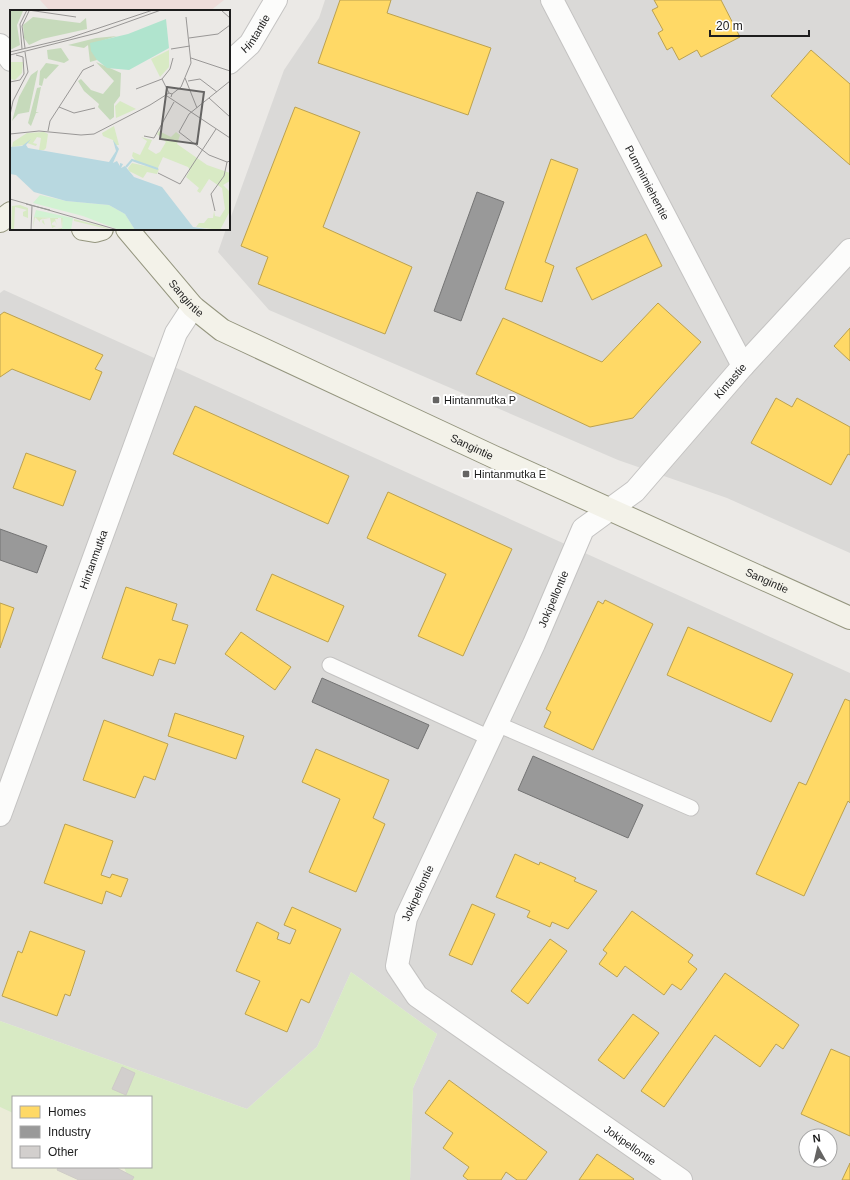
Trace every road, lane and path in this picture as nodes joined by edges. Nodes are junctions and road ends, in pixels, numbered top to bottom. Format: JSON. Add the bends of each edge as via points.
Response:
{"nodes":[{"id":1,"x":276,"y":0,"type":"edge"},
{"id":2,"x":552,"y":0,"type":"edge"},
{"id":3,"x":0,"y":45,"type":"edge"},
{"id":4,"x":10,"y":59,"type":"edge"},
{"id":5,"x":230,"y":62,"type":"edge"},
{"id":6,"x":10,"y":214,"type":"edge"},
{"id":7,"x":0,"y":221,"type":"edge"},
{"id":8,"x":128,"y":230,"type":"edge"},
{"id":9,"x":850,"y":250,"type":"edge"},
{"id":10,"x":193,"y":307,"type":"junction"},
{"id":11,"x":743,"y":366,"type":"junction"},
{"id":12,"x":610,"y":509,"type":"junction"},
{"id":13,"x":850,"y":618,"type":"edge"},
{"id":14,"x":330,"y":665,"type":"dead end"},
{"id":15,"x":493,"y":731,"type":"junction"},
{"id":16,"x":691,"y":808,"type":"dead end"},
{"id":17,"x":0,"y":815,"type":"edge"},
{"id":18,"x":680,"y":1180,"type":"edge"}],
"edges":[{"from":1,"to":5,"type":"street","name":"Hintantie","via":[[250,44]]},
{"from":2,"to":11,"type":"street","name":"Pummimiehentie"},
{"from":3,"to":4,"type":"street"},
{"from":6,"to":7,"type":"street"},
{"from":8,"to":10,"type":"street","name":"Sangintie"},
{"from":9,"to":11,"type":"street","name":"Kintastie"},
{"from":10,"to":12,"type":"street","name":"Sangintie","via":[[222,330],[494,458]]},
{"from":10,"to":17,"type":"street","name":"Hintanmutka","via":[[176,333]]},
{"from":11,"to":12,"type":"street","name":"Kintastie","via":[[635,491]]},
{"from":12,"to":13,"type":"street","name":"Sangintie"},
{"from":12,"to":15,"type":"street","name":"Jokipellontie","via":[[583,529],[534,644]]},
{"from":14,"to":15,"type":"lane"},
{"from":15,"to":16,"type":"lane"},
{"from":15,"to":18,"type":"street","name":"Jokipellontie","via":[[406,918],[398,966],[417,996]]}]}
